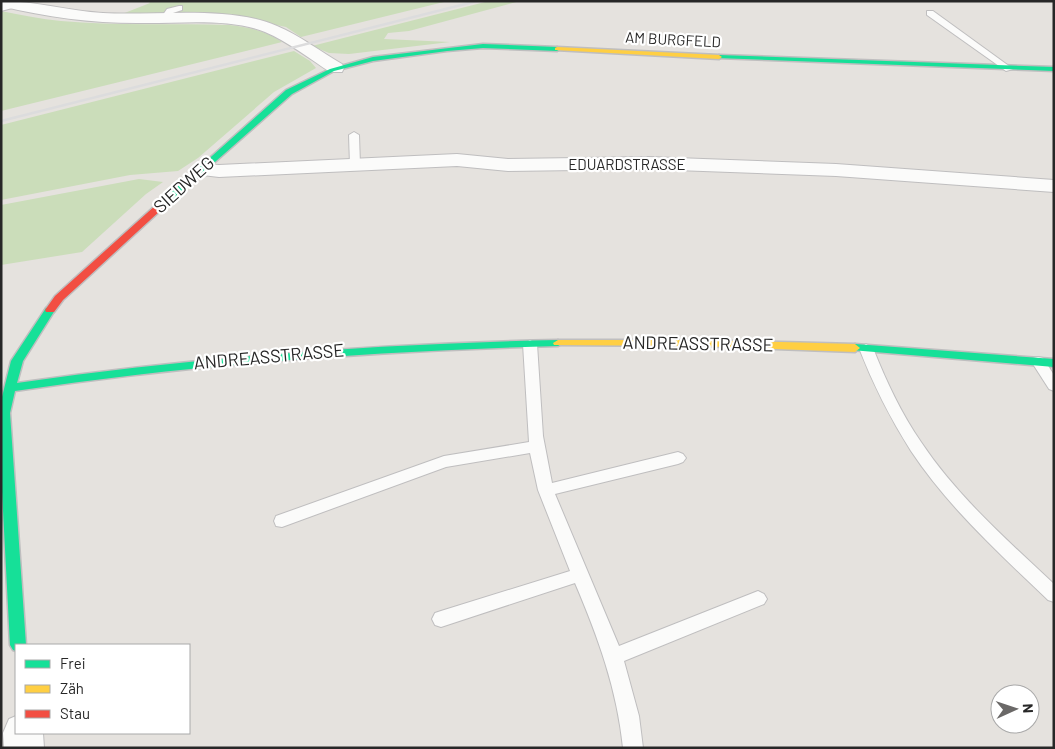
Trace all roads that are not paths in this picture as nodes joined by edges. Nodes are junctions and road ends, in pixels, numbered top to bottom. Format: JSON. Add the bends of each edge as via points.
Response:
{"nodes":[{"id":1,"x":5,"y":5,"type":"edge"},
{"id":2,"x":179,"y":8,"type":"dead end"},
{"id":3,"x":930,"y":13,"type":"dead end"},
{"id":4,"x":164,"y":19,"type":"junction"},
{"id":5,"x":336,"y":68,"type":"junction"},
{"id":6,"x":1009,"y":69,"type":"junction"},
{"id":7,"x":1054,"y":69,"type":"edge"},
{"id":8,"x":354,"y":135,"type":"dead end"},
{"id":9,"x":355,"y":165,"type":"junction"},
{"id":10,"x":201,"y":170,"type":"junction"},
{"id":11,"x":1054,"y":186,"type":"edge"},
{"id":12,"x":530,"y":344,"type":"junction"},
{"id":13,"x":866,"y":348,"type":"junction"},
{"id":14,"x":17,"y":361,"type":"junction"},
{"id":15,"x":1038,"y":361,"type":"junction"},
{"id":16,"x":1,"y":362,"type":"edge"},
{"id":17,"x":1054,"y":363,"type":"edge"},
{"id":18,"x":1054,"y":386,"type":"edge"},
{"id":19,"x":9,"y":388,"type":"junction"},
{"id":20,"x":536,"y":446,"type":"junction"},
{"id":21,"x":678,"y":458,"type":"dead end"},
{"id":22,"x":546,"y":490,"type":"junction"},
{"id":23,"x":282,"y":521,"type":"dead end"},
{"id":24,"x":579,"y":575,"type":"junction"},
{"id":25,"x":1054,"y":595,"type":"edge"},
{"id":26,"x":758,"y":599,"type":"dead end"},
{"id":27,"x":441,"y":619,"type":"dead end"},
{"id":28,"x":18,"y":644,"type":"edge"},
{"id":29,"x":614,"y":656,"type":"junction"},
{"id":30,"x":23,"y":734,"type":"edge"},
{"id":31,"x":24,"y":748,"type":"edge"},
{"id":32,"x":634,"y":748,"type":"edge"}],
"edges":[{"from":1,"to":4,"type":"street","via":[[72,16]]},
{"from":2,"to":4,"type":"lane","via":[[170,11]]},
{"from":3,"to":6,"type":"lane"},
{"from":4,"to":5,"type":"street","via":[[261,26]]},
{"from":5,"to":6,"type":"street","name":"AM BURGFELD","via":[[393,56],[483,46]]},
{"from":5,"to":10,"type":"street","name":"SIEDWEG","via":[[289,92]]},
{"from":6,"to":7,"type":"street","name":"AM BURGFELD"},
{"from":8,"to":9,"type":"lane"},
{"from":9,"to":10,"type":"street","name":"EDUARDSTRASSE"},
{"from":9,"to":11,"type":"street","name":"EDUARDSTRASSE","via":[[457,160],[508,165],[658,164],[836,170]]},
{"from":10,"to":14,"type":"street","name":"SIEDWEG","via":[[60,298]]},
{"from":12,"to":13,"type":"street","name":"ANDREASSTRASSE","via":[[708,342]]},
{"from":12,"to":19,"type":"street","name":"ANDREASSTRASSE","via":[[374,349],[236,359],[133,369]]},
{"from":12,"to":20,"type":"lane"},
{"from":13,"to":15,"type":"street","name":"ANDREASSTRASSE"},
{"from":13,"to":25,"type":"lane","via":[[903,425],[938,474]]},
{"from":14,"to":16,"type":"lane"},
{"from":14,"to":19,"type":"street","name":"SIEDWEG"},
{"from":15,"to":17,"type":"street","name":"ANDREASSTRASSE"},
{"from":15,"to":18,"type":"lane"},
{"from":19,"to":28,"type":"street","name":"SIEDWEG","via":[[4,413]]},
{"from":20,"to":22,"type":"lane"},
{"from":20,"to":23,"type":"lane","via":[[444,462]]},
{"from":21,"to":22,"type":"lane"},
{"from":22,"to":24,"type":"lane"},
{"from":24,"to":27,"type":"lane"},
{"from":24,"to":29,"type":"lane"},
{"from":26,"to":29,"type":"lane"},
{"from":29,"to":32,"type":"lane","via":[[633,728]]},
{"from":30,"to":31,"type":"street"}]}
